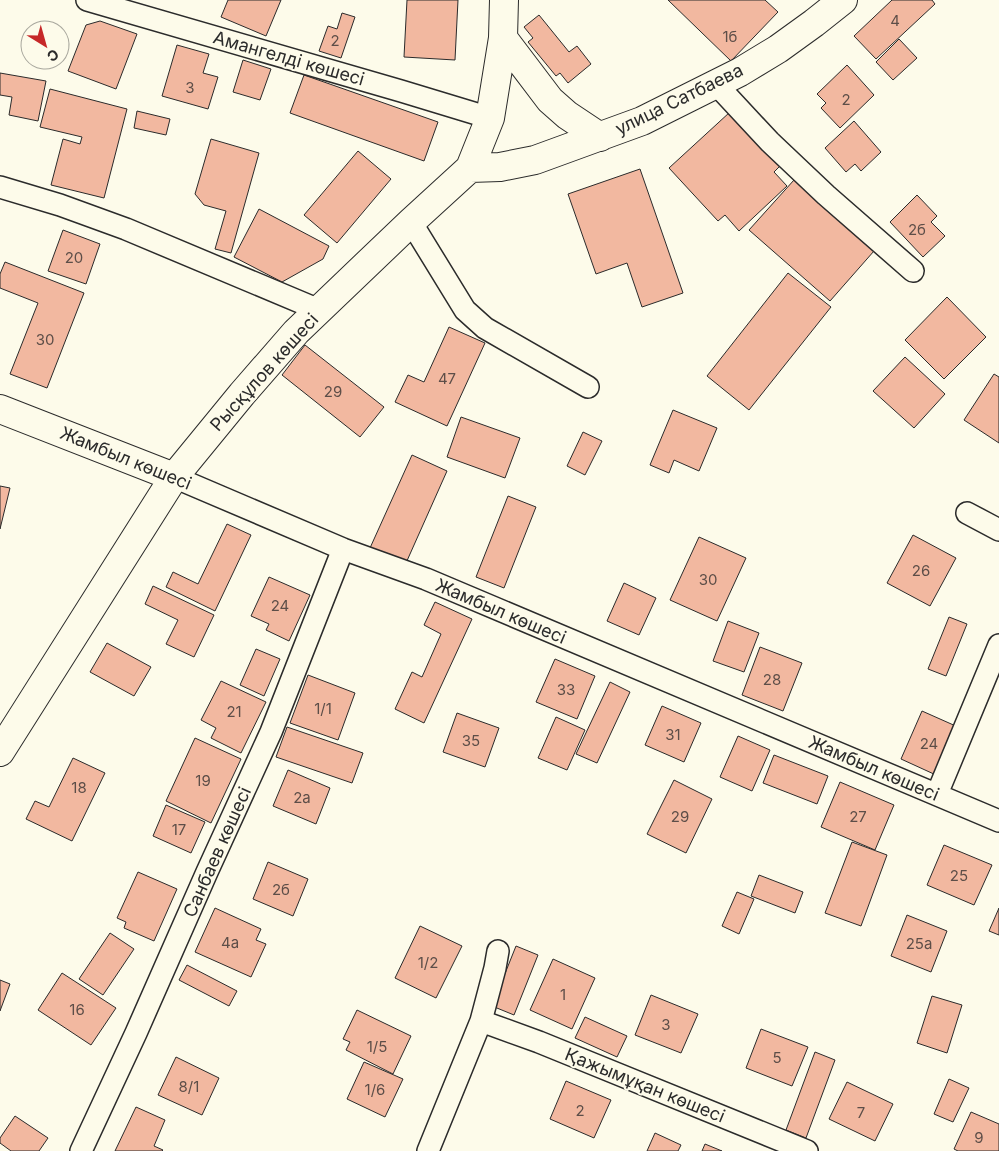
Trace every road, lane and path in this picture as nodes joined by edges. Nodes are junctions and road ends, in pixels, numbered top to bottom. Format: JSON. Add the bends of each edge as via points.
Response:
{"nodes":[{"id":1,"x":87,"y":0,"type":"edge"},
{"id":2,"x":504,"y":0,"type":"edge"},
{"id":3,"x":843,"y":0,"type":"edge"},
{"id":4,"x":502,"y":38,"type":"junction"},
{"id":5,"x":716,"y":84,"type":"junction"},
{"id":6,"x":490,"y":118,"type":"junction"},
{"id":7,"x":600,"y":137,"type":"junction"},
{"id":8,"x":470,"y":168,"type":"junction"},
{"id":9,"x":0,"y":187,"type":"edge"},
{"id":10,"x":411,"y":222,"type":"junction"},
{"id":11,"x":913,"y":271,"type":"dead end"},
{"id":12,"x":319,"y":310,"type":"junction"},
{"id":13,"x":588,"y":387,"type":"dead end"},
{"id":14,"x":0,"y":408,"type":"edge"},
{"id":15,"x":174,"y":477,"type":"junction"},
{"id":16,"x":967,"y":513,"type":"dead end"},
{"id":17,"x":999,"y":530,"type":"edge"},
{"id":18,"x":343,"y":549,"type":"junction"},
{"id":19,"x":999,"y":646,"type":"edge"},
{"id":20,"x":0,"y":752,"type":"edge"},
{"id":21,"x":937,"y":794,"type":"junction"},
{"id":22,"x":999,"y":820,"type":"edge"},
{"id":23,"x":498,"y":951,"type":"dead end"},
{"id":24,"x":481,"y":1021,"type":"junction"},
{"id":25,"x":80,"y":1151,"type":"edge"},
{"id":26,"x":428,"y":1151,"type":"edge"},
{"id":27,"x":807,"y":1151,"type":"edge"}],
"edges":[{"from":1,"to":6,"type":"street","name":"Амангелді көшесі"},
{"from":2,"to":4,"type":"street","name":"Рысқұлов көшесі"},
{"from":3,"to":5,"type":"street","name":"улица Сатбаева","via":[[778,49]]},
{"from":4,"to":6,"type":"street","name":"Рысқұлов көшесі"},
{"from":4,"to":7,"type":"street","via":[[550,100]]},
{"from":5,"to":7,"type":"street","name":"улица Сатбаева","via":[[642,121]]},
{"from":5,"to":11,"type":"street","via":[[770,142]]},
{"from":6,"to":8,"type":"street","name":"Рысқұлов көшесі"},
{"from":7,"to":8,"type":"street","name":"улица Сатбаева","via":[[535,160],[500,167]]},
{"from":8,"to":10,"type":"street","name":"Рысқұлов көшесі"},
{"from":9,"to":12,"type":"street","via":[[126,229]]},
{"from":10,"to":12,"type":"street","name":"Рысқұлов көшесі"},
{"from":10,"to":13,"type":"street","via":[[465,310],[486,328]]},
{"from":12,"to":15,"type":"street","name":"Рысқұлов көшесі","via":[[254,380]]},
{"from":14,"to":15,"type":"street","name":"Жамбыл көшесі"},
{"from":15,"to":18,"type":"street","name":"Жамбыл көшесі"},
{"from":15,"to":20,"type":"street","name":"Рысқұлов көшесі"},
{"from":16,"to":17,"type":"street"},
{"from":18,"to":21,"type":"street","name":"Жамбыл көшесі","via":[[426,579]]},
{"from":18,"to":25,"type":"street","name":"Санбаев көшесі","via":[[271,732]]},
{"from":19,"to":21,"type":"street"},
{"from":21,"to":22,"type":"street","name":"Жамбыл көшесі"},
{"from":23,"to":24,"type":"street"},
{"from":24,"to":26,"type":"street"},
{"from":24,"to":27,"type":"street","name":"Қажымұқан көшесі"}]}
